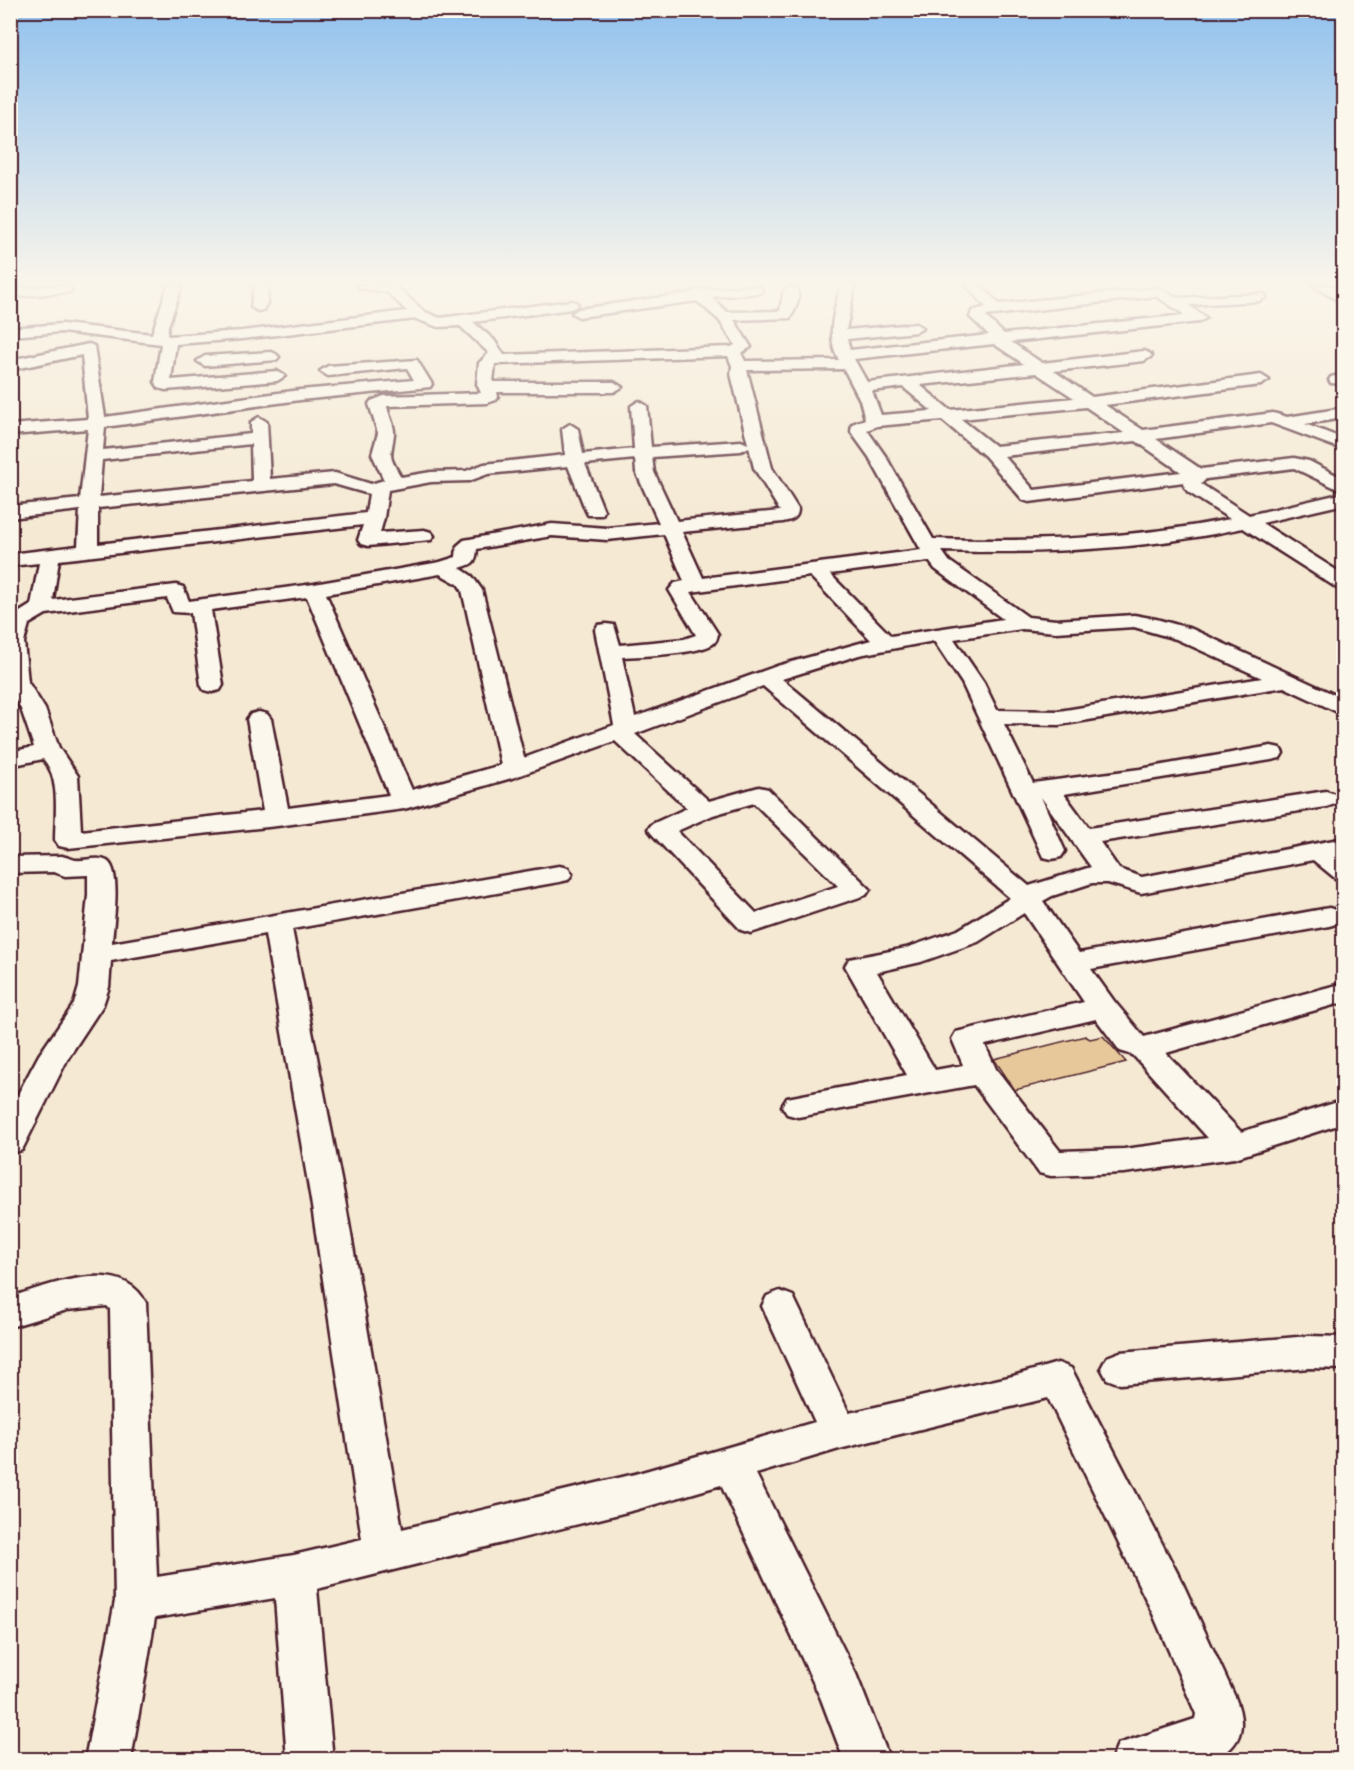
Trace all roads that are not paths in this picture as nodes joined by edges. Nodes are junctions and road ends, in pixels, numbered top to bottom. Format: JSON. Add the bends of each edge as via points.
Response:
{"nodes":[{"id":1,"x":91,"y":368,"type":"edge"},
{"id":2,"x":164,"y":368,"type":"edge"},
{"id":3,"x":274,"y":368,"type":"edge"},
{"id":4,"x":357,"y":368,"type":"edge"},
{"id":5,"x":415,"y":368,"type":"edge"},
{"id":6,"x":487,"y":368,"type":"edge"},
{"id":7,"x":738,"y":368,"type":"edge"},
{"id":8,"x":851,"y":368,"type":"edge"},
{"id":9,"x":1038,"y":368,"type":"junction"},
{"id":10,"x":1042,"y":368,"type":"edge"},
{"id":11,"x":328,"y":370,"type":"dead end"},
{"id":12,"x":277,"y":376,"type":"junction"},
{"id":13,"x":1262,"y":380,"type":"dead end"},
{"id":14,"x":907,"y":382,"type":"junction"},
{"id":15,"x":1217,"y":386,"type":"junction"},
{"id":16,"x":488,"y":387,"type":"junction"},
{"id":17,"x":614,"y":387,"type":"dead end"},
{"id":18,"x":861,"y":387,"type":"junction"},
{"id":19,"x":286,"y":397,"type":"junction"},
{"id":20,"x":260,"y":402,"type":"junction"},
{"id":21,"x":1088,"y":402,"type":"junction"},
{"id":22,"x":639,"y":406,"type":"dead end"},
{"id":23,"x":1344,"y":413,"type":"edge"},
{"id":24,"x":946,"y":415,"type":"junction"},
{"id":25,"x":1280,"y":420,"type":"junction"},
{"id":26,"x":874,"y":421,"type":"junction"},
{"id":27,"x":97,"y":423,"type":"junction"},
{"id":28,"x":570,"y":429,"type":"dead end"},
{"id":29,"x":10,"y":430,"type":"edge"},
{"id":30,"x":1139,"y":436,"type":"junction"},
{"id":31,"x":258,"y":438,"type":"junction"},
{"id":32,"x":1344,"y":445,"type":"edge"},
{"id":33,"x":741,"y":446,"type":"dead end"},
{"id":34,"x":991,"y":452,"type":"junction"},
{"id":35,"x":642,"y":453,"type":"junction"},
{"id":36,"x":94,"y":456,"type":"junction"},
{"id":37,"x":575,"y":461,"type":"junction"},
{"id":38,"x":1199,"y":476,"type":"junction"},
{"id":39,"x":395,"y":483,"type":"junction"},
{"id":40,"x":261,"y":487,"type":"junction"},
{"id":41,"x":1344,"y":487,"type":"edge"},
{"id":42,"x":368,"y":489,"type":"dead end"},
{"id":43,"x":1344,"y":498,"type":"edge"},
{"id":44,"x":89,"y":505,"type":"junction"},
{"id":45,"x":595,"y":511,"type":"dead end"},
{"id":46,"x":10,"y":512,"type":"edge"},
{"id":47,"x":375,"y":518,"type":"junction"},
{"id":48,"x":1245,"y":522,"type":"junction"},
{"id":49,"x":669,"y":529,"type":"junction"},
{"id":50,"x":424,"y":536,"type":"dead end"},
{"id":51,"x":931,"y":550,"type":"junction"},
{"id":52,"x":88,"y":552,"type":"junction"},
{"id":53,"x":50,"y":557,"type":"junction"},
{"id":54,"x":10,"y":560,"type":"edge"},
{"id":55,"x":443,"y":567,"type":"junction"},
{"id":56,"x":816,"y":571,"type":"junction"},
{"id":57,"x":696,"y":584,"type":"junction"},
{"id":58,"x":1344,"y":584,"type":"edge"},
{"id":59,"x":314,"y":590,"type":"junction"},
{"id":60,"x":200,"y":605,"type":"junction"},
{"id":61,"x":40,"y":608,"type":"junction"},
{"id":62,"x":1022,"y":623,"type":"junction"},
{"id":63,"x":606,"y":630,"type":"dead end"},
{"id":64,"x":940,"y":634,"type":"junction"},
{"id":65,"x":886,"y":643,"type":"junction"},
{"id":66,"x":610,"y":652,"type":"junction"},
{"id":67,"x":766,"y":677,"type":"junction"},
{"id":68,"x":1296,"y":684,"type":"junction"},
{"id":69,"x":1344,"y":684,"type":"edge"},
{"id":70,"x":212,"y":685,"type":"dead end"},
{"id":71,"x":1344,"y":708,"type":"edge"},
{"id":72,"x":990,"y":717,"type":"junction"},
{"id":73,"x":259,"y":718,"type":"dead end"},
{"id":74,"x":623,"y":731,"type":"junction"},
{"id":75,"x":48,"y":751,"type":"junction"},
{"id":76,"x":1271,"y":753,"type":"dead end"},
{"id":77,"x":10,"y":759,"type":"edge"},
{"id":78,"x":514,"y":768,"type":"junction"},
{"id":79,"x":1036,"y":790,"type":"junction"},
{"id":80,"x":1326,"y":800,"type":"dead end"},
{"id":81,"x":404,"y":801,"type":"junction"},
{"id":82,"x":704,"y":810,"type":"junction"},
{"id":83,"x":277,"y":818,"type":"junction"},
{"id":84,"x":1083,"y":837,"type":"junction"},
{"id":85,"x":1331,"y":848,"type":"edge"},
{"id":86,"x":1052,"y":850,"type":"dead end"},
{"id":87,"x":10,"y":865,"type":"edge"},
{"id":88,"x":1344,"y":872,"type":"edge"},
{"id":89,"x":559,"y":874,"type":"dead end"},
{"id":90,"x":1110,"y":875,"type":"junction"},
{"id":91,"x":1027,"y":898,"type":"junction"},
{"id":92,"x":1329,"y":917,"type":"dead end"},
{"id":93,"x":277,"y":923,"type":"junction"},
{"id":94,"x":98,"y":954,"type":"junction"},
{"id":95,"x":1072,"y":963,"type":"junction"},
{"id":96,"x":1344,"y":992,"type":"edge"},
{"id":97,"x":1103,"y":1008,"type":"junction"},
{"id":98,"x":1144,"y":1048,"type":"junction"},
{"id":99,"x":982,"y":1073,"type":"junction"},
{"id":100,"x":927,"y":1083,"type":"junction"},
{"id":101,"x":798,"y":1106,"type":"dead end"},
{"id":102,"x":1344,"y":1110,"type":"edge"},
{"id":103,"x":10,"y":1142,"type":"edge"},
{"id":104,"x":1235,"y":1146,"type":"junction"},
{"id":105,"x":780,"y":1306,"type":"dead end"},
{"id":106,"x":10,"y":1312,"type":"edge"},
{"id":107,"x":1344,"y":1353,"type":"edge"},
{"id":108,"x":1120,"y":1368,"type":"dead end"},
{"id":109,"x":839,"y":1432,"type":"junction"},
{"id":110,"x":731,"y":1464,"type":"junction"},
{"id":111,"x":385,"y":1553,"type":"junction"},
{"id":112,"x":294,"y":1575,"type":"junction"},
{"id":113,"x":136,"y":1601,"type":"junction"},
{"id":114,"x":108,"y":1760,"type":"edge"},
{"id":115,"x":310,"y":1760,"type":"edge"},
{"id":116,"x":867,"y":1760,"type":"edge"},
{"id":117,"x":1134,"y":1760,"type":"edge"}],
"edges":[{"from":1,"to":27,"type":"street"},
{"from":2,"to":12,"type":"street","via":[[165,385]]},
{"from":3,"to":12,"type":"street"},
{"from":4,"to":11,"type":"street"},
{"from":5,"to":19,"type":"street","via":[[424,384]]},
{"from":6,"to":16,"type":"street"},
{"from":7,"to":49,"type":"street","via":[[757,453],[789,514]]},
{"from":8,"to":18,"type":"street"},
{"from":9,"to":10,"type":"street"},
{"from":9,"to":14,"type":"street"},
{"from":9,"to":21,"type":"street"},
{"from":12,"to":19,"type":"street"},
{"from":13,"to":15,"type":"street"},
{"from":14,"to":18,"type":"street"},
{"from":14,"to":24,"type":"street"},
{"from":15,"to":21,"type":"street"},
{"from":15,"to":25,"type":"street"},
{"from":16,"to":17,"type":"street"},
{"from":16,"to":39,"type":"street","via":[[487,398],[377,404],[386,433],[380,453]]},
{"from":18,"to":26,"type":"street","via":[[874,410]]},
{"from":19,"to":20,"type":"street"},
{"from":20,"to":27,"type":"street"},
{"from":20,"to":31,"type":"street"},
{"from":21,"to":24,"type":"street"},
{"from":21,"to":30,"type":"street"},
{"from":22,"to":35,"type":"street"},
{"from":23,"to":25,"type":"street"},
{"from":24,"to":26,"type":"street"},
{"from":24,"to":34,"type":"street"},
{"from":25,"to":30,"type":"street"},
{"from":25,"to":32,"type":"street"},
{"from":26,"to":51,"type":"street","via":[[861,425],[859,432]]},
{"from":27,"to":29,"type":"street"},
{"from":27,"to":36,"type":"street"},
{"from":28,"to":37,"type":"street"},
{"from":30,"to":34,"type":"street"},
{"from":30,"to":38,"type":"street"},
{"from":31,"to":36,"type":"street"},
{"from":31,"to":40,"type":"street"},
{"from":33,"to":35,"type":"street"},
{"from":34,"to":38,"type":"street","via":[[1029,496]]},
{"from":35,"to":37,"type":"street"},
{"from":35,"to":49,"type":"street","via":[[645,472]]},
{"from":36,"to":44,"type":"street"},
{"from":37,"to":39,"type":"street"},
{"from":37,"to":45,"type":"street"},
{"from":38,"to":41,"type":"street","via":[[1294,463]]},
{"from":38,"to":48,"type":"street","via":[[1192,484],[1194,488]]},
{"from":39,"to":47,"type":"street","via":[[378,488]]},
{"from":40,"to":42,"type":"street","via":[[335,478]]},
{"from":40,"to":44,"type":"street"},
{"from":43,"to":48,"type":"street"},
{"from":44,"to":46,"type":"street"},
{"from":44,"to":52,"type":"street"},
{"from":47,"to":50,"type":"street","via":[[368,540]]},
{"from":47,"to":52,"type":"street"},
{"from":48,"to":51,"type":"street","via":[[1133,541]]},
{"from":48,"to":58,"type":"street"},
{"from":49,"to":55,"type":"street","via":[[607,534],[552,530],[471,544],[467,546],[466,560]]},
{"from":49,"to":57,"type":"street"},
{"from":51,"to":56,"type":"street"},
{"from":51,"to":62,"type":"street","via":[[942,565]]},
{"from":52,"to":53,"type":"street"},
{"from":53,"to":54,"type":"street"},
{"from":53,"to":61,"type":"street"},
{"from":55,"to":59,"type":"street"},
{"from":55,"to":78,"type":"street","via":[[465,580],[472,590]]},
{"from":56,"to":57,"type":"street"},
{"from":56,"to":65,"type":"street"},
{"from":57,"to":66,"type":"street","via":[[679,590],[707,634],[706,639],[686,645]]},
{"from":59,"to":60,"type":"street"},
{"from":59,"to":81,"type":"street"},
{"from":60,"to":61,"type":"street","via":[[180,608],[176,591]]},
{"from":60,"to":70,"type":"street"},
{"from":61,"to":75,"type":"street","via":[[19,621],[13,642],[17,682],[33,709]]},
{"from":62,"to":64,"type":"street"},
{"from":62,"to":68,"type":"street","via":[[1149,623],[1184,634]]},
{"from":63,"to":66,"type":"street"},
{"from":64,"to":65,"type":"street"},
{"from":64,"to":72,"type":"street"},
{"from":65,"to":67,"type":"street"},
{"from":66,"to":74,"type":"street"},
{"from":67,"to":74,"type":"street"},
{"from":67,"to":91,"type":"street"},
{"from":68,"to":69,"type":"street"},
{"from":68,"to":71,"type":"street"},
{"from":68,"to":72,"type":"street","via":[[1059,718]]},
{"from":72,"to":79,"type":"street"},
{"from":73,"to":83,"type":"street"},
{"from":74,"to":78,"type":"street"},
{"from":74,"to":82,"type":"street"},
{"from":75,"to":77,"type":"street"},
{"from":75,"to":83,"type":"street","via":[[66,776],[68,840]]},
{"from":76,"to":79,"type":"street"},
{"from":78,"to":81,"type":"street"},
{"from":79,"to":84,"type":"street"},
{"from":79,"to":86,"type":"street"},
{"from":80,"to":84,"type":"street"},
{"from":81,"to":83,"type":"street"},
{"from":82,"to":82,"type":"street","via":[[759,794],[856,889],[751,924],[661,829]]},
{"from":84,"to":90,"type":"street"},
{"from":85,"to":88,"type":"street"},
{"from":85,"to":90,"type":"street","via":[[1141,885]]},
{"from":87,"to":94,"type":"street","via":[[62,864],[65,868],[101,870]]},
{"from":89,"to":93,"type":"street"},
{"from":90,"to":91,"type":"street","via":[[1090,875]]},
{"from":91,"to":95,"type":"street"},
{"from":91,"to":100,"type":"street","via":[[968,936],[911,956],[859,966]]},
{"from":92,"to":95,"type":"street"},
{"from":93,"to":94,"type":"street"},
{"from":93,"to":111,"type":"street","via":[[328,1200]]},
{"from":94,"to":103,"type":"street","via":[[88,1005],[54,1055]]},
{"from":95,"to":97,"type":"street"},
{"from":96,"to":98,"type":"street"},
{"from":97,"to":98,"type":"street","via":[[1131,1044]]},
{"from":97,"to":99,"type":"street","via":[[967,1039]]},
{"from":98,"to":104,"type":"street"},
{"from":99,"to":100,"type":"street"},
{"from":99,"to":104,"type":"street","via":[[1051,1164],[1124,1161]]},
{"from":100,"to":101,"type":"street"},
{"from":102,"to":104,"type":"street"},
{"from":105,"to":109,"type":"street"},
{"from":106,"to":113,"type":"street","via":[[67,1295],[114,1291],[128,1303]]},
{"from":107,"to":108,"type":"street","via":[[1308,1352]]},
{"from":109,"to":110,"type":"street"},
{"from":109,"to":117,"type":"street","via":[[1059,1378],[1168,1599],[1219,1713],[1219,1727],[1208,1738]]},
{"from":110,"to":111,"type":"street","via":[[635,1492]]},
{"from":110,"to":116,"type":"street","via":[[840,1690]]},
{"from":111,"to":112,"type":"street"},
{"from":112,"to":113,"type":"street"},
{"from":112,"to":115,"type":"street"},
{"from":113,"to":114,"type":"street"}]}
